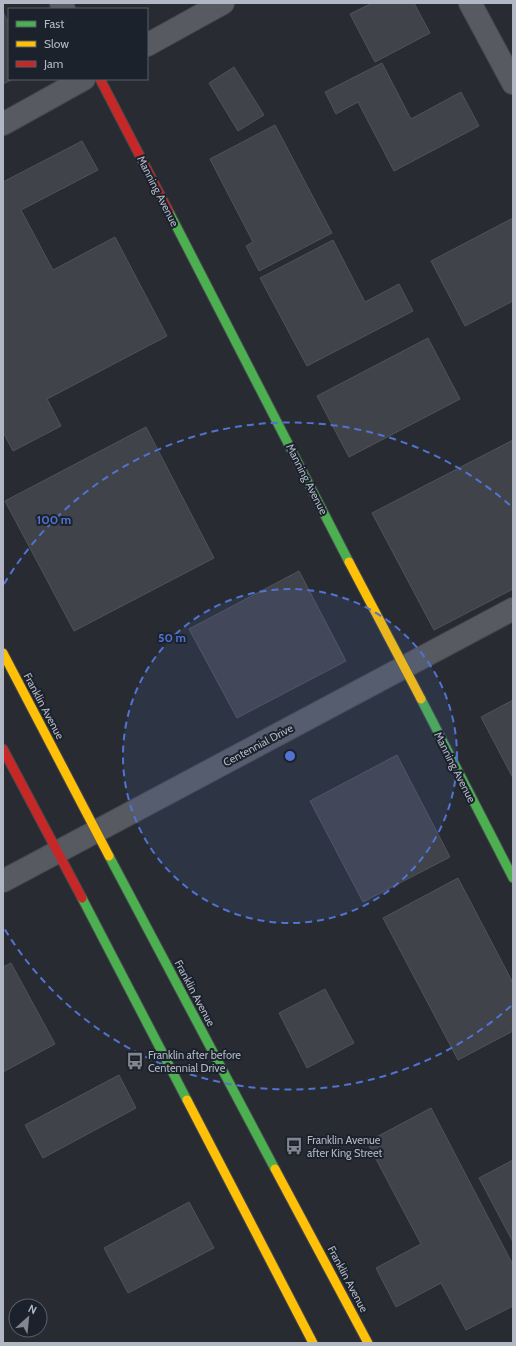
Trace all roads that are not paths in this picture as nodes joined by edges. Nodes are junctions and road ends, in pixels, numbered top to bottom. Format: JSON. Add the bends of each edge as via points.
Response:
{"nodes":[{"id":1,"x":223,"y":3,"type":"edge"},
{"id":2,"x":470,"y":3,"type":"edge"},
{"id":3,"x":148,"y":44,"type":"edge"},
{"id":4,"x":82,"y":80,"type":"edge"},
{"id":5,"x":101,"y":80,"type":"edge"},
{"id":6,"x":513,"y":83,"type":"edge"},
{"id":7,"x":3,"y":124,"type":"edge"},
{"id":8,"x":513,"y":609,"type":"edge"},
{"id":9,"x":3,"y":653,"type":"edge"},
{"id":10,"x":404,"y":667,"type":"junction"},
{"id":11,"x":3,"y":749,"type":"edge"},
{"id":12,"x":96,"y":832,"type":"junction"},
{"id":13,"x":57,"y":852,"type":"junction"},
{"id":14,"x":513,"y":878,"type":"edge"},
{"id":15,"x":3,"y":881,"type":"edge"},
{"id":16,"x":313,"y":1343,"type":"edge"},
{"id":17,"x":368,"y":1343,"type":"edge"}],
"edges":[{"from":1,"to":3,"type":"street"},
{"from":2,"to":6,"type":"street"},
{"from":4,"to":7,"type":"street"},
{"from":5,"to":10,"type":"main road","name":"Manning Avenue"},
{"from":8,"to":10,"type":"street","name":"Centennial Drive"},
{"from":9,"to":12,"type":"main road","name":"Franklin Avenue"},
{"from":10,"to":12,"type":"street","name":"Centennial Drive"},
{"from":10,"to":14,"type":"main road","name":"Manning Avenue"},
{"from":11,"to":13,"type":"main road"},
{"from":12,"to":13,"type":"street","name":"Centennial Drive"},
{"from":12,"to":17,"type":"main road","name":"Franklin Avenue"},
{"from":13,"to":15,"type":"street","name":"Centennial Drive"},
{"from":13,"to":16,"type":"main road"}]}
